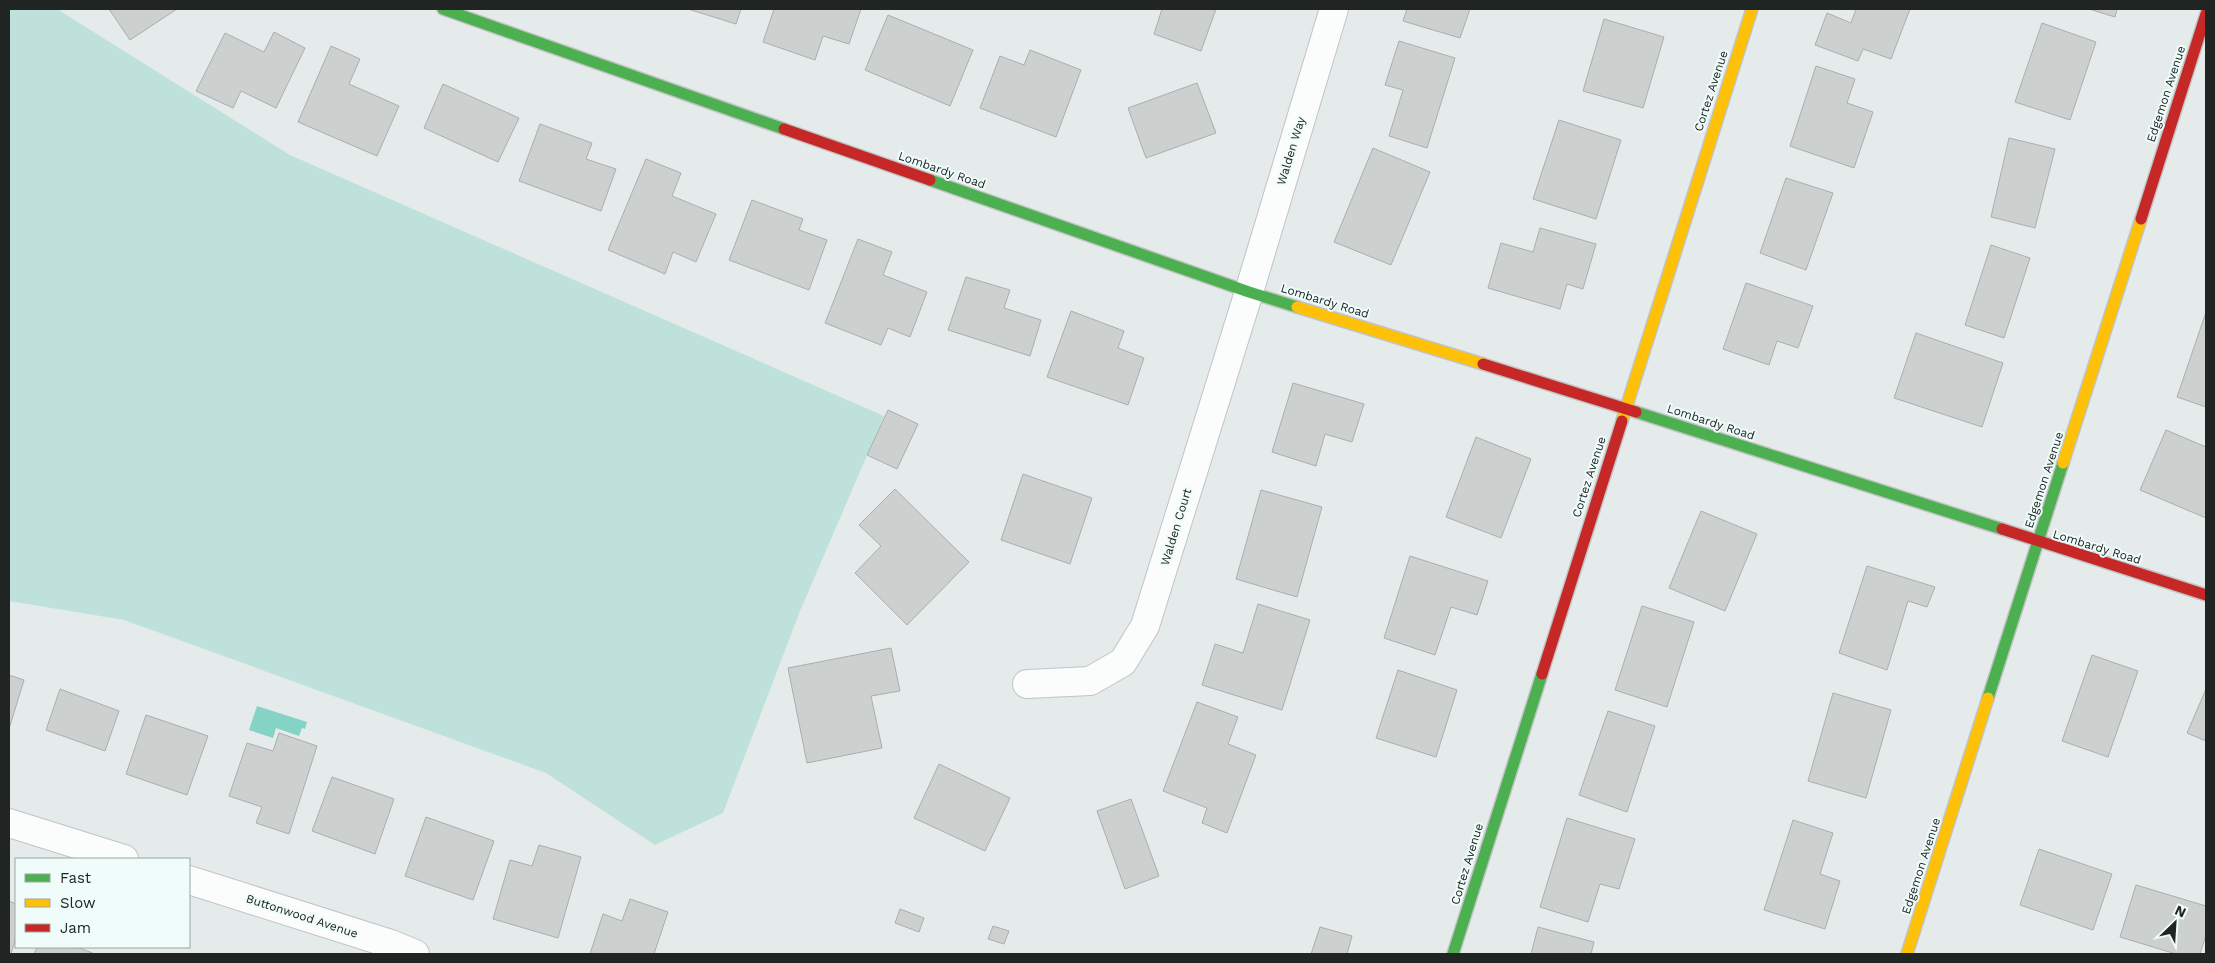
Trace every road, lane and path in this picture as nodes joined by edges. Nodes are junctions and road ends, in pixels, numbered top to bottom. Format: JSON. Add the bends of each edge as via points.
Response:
{"nodes":[{"id":1,"x":443,"y":9,"type":"edge"},
{"id":2,"x":1334,"y":9,"type":"edge"},
{"id":3,"x":1752,"y":9,"type":"edge"},
{"id":4,"x":2206,"y":14,"type":"edge"},
{"id":5,"x":1249,"y":292,"type":"junction"},
{"id":6,"x":1625,"y":408,"type":"junction"},
{"id":7,"x":2038,"y":543,"type":"junction"},
{"id":8,"x":2206,"y":595,"type":"edge"},
{"id":9,"x":1027,"y":684,"type":"dead end"},
{"id":10,"x":9,"y":823,"type":"edge"},
{"id":11,"x":121,"y":858,"type":"edge"},
{"id":12,"x":190,"y":880,"type":"edge"},
{"id":13,"x":415,"y":954,"type":"edge"},
{"id":14,"x":1453,"y":954,"type":"edge"},
{"id":15,"x":1907,"y":954,"type":"edge"}],
"edges":[{"from":1,"to":5,"type":"street","name":"Lombardy Road"},
{"from":2,"to":5,"type":"street","name":"Walden Way"},
{"from":3,"to":6,"type":"street","name":"Cortez Avenue"},
{"from":4,"to":7,"type":"street","name":"Edgemon Avenue"},
{"from":5,"to":6,"type":"street","name":"Lombardy Road"},
{"from":5,"to":9,"type":"street","name":"Walden Court","via":[[1145,626],[1123,662],[1090,681]]},
{"from":6,"to":7,"type":"street","name":"Lombardy Road"},
{"from":6,"to":14,"type":"street","name":"Cortez Avenue"},
{"from":7,"to":8,"type":"street","name":"Lombardy Road"},
{"from":7,"to":15,"type":"street","name":"Edgemon Avenue"},
{"from":10,"to":11,"type":"street"},
{"from":12,"to":13,"type":"street","name":"Buttonwood Avenue"}]}
